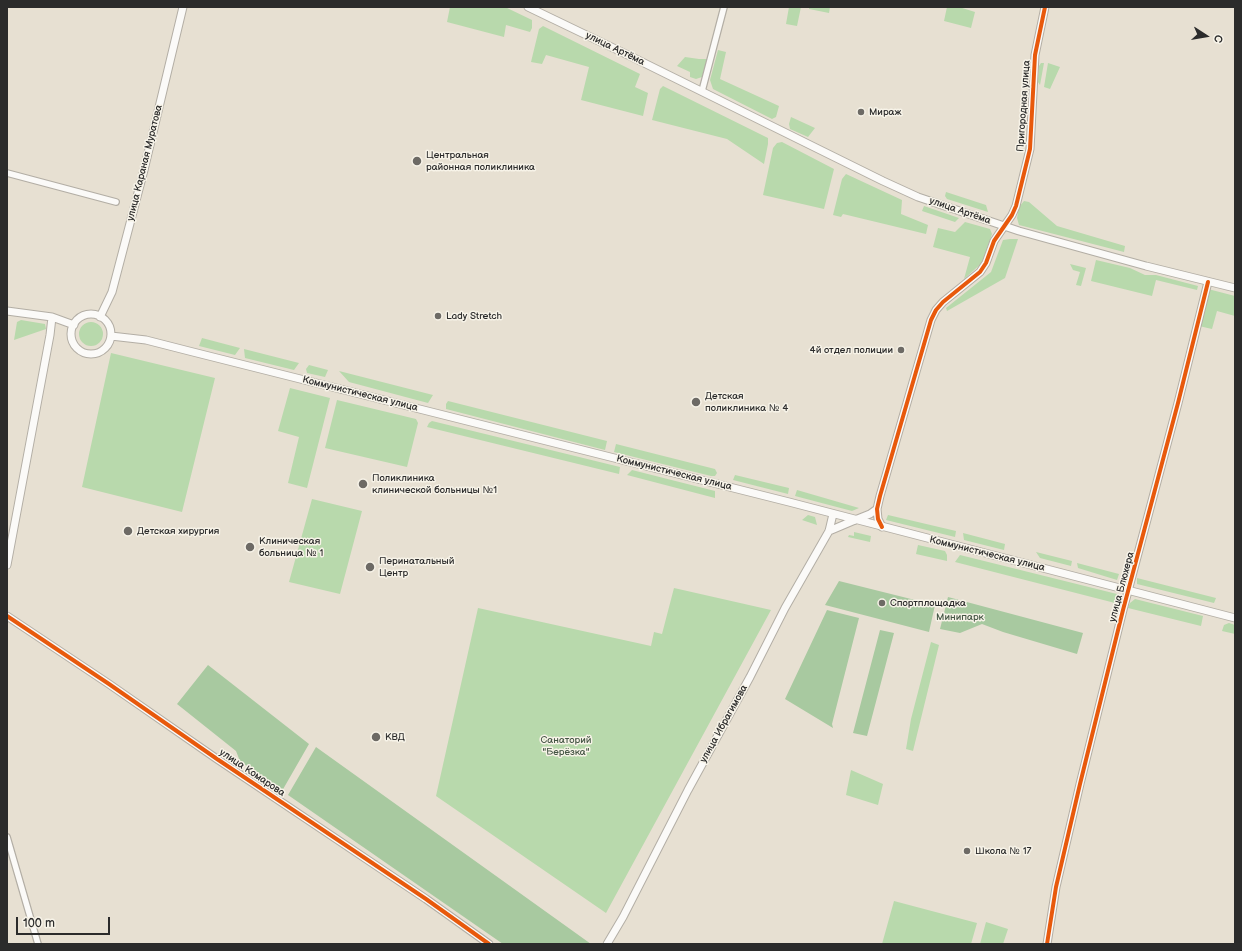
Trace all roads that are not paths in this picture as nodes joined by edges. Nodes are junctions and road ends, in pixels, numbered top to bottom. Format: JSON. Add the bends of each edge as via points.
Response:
{"nodes":[{"id":1,"x":183,"y":7,"type":"edge"},
{"id":2,"x":528,"y":7,"type":"edge"},
{"id":3,"x":724,"y":7,"type":"edge"},
{"id":4,"x":1045,"y":7,"type":"edge"},
{"id":5,"x":702,"y":91,"type":"junction"},
{"id":6,"x":7,"y":173,"type":"edge"},
{"id":7,"x":116,"y":202,"type":"dead end"},
{"id":8,"x":1004,"y":226,"type":"junction"},
{"id":9,"x":1208,"y":282,"type":"junction"},
{"id":10,"x":1235,"y":288,"type":"edge"},
{"id":11,"x":7,"y":311,"type":"edge"},
{"id":12,"x":52,"y":317,"type":"junction"},
{"id":13,"x":100,"y":317,"type":"junction"},
{"id":14,"x":74,"y":325,"type":"junction"},
{"id":15,"x":111,"y":336,"type":"junction"},
{"id":16,"x":876,"y":509,"type":"junction"},
{"id":17,"x":833,"y":514,"type":"junction"},
{"id":18,"x":855,"y":520,"type":"junction"},
{"id":19,"x":882,"y":527,"type":"junction"},
{"id":20,"x":829,"y":531,"type":"junction"},
{"id":21,"x":7,"y":565,"type":"edge"},
{"id":22,"x":1130,"y":590,"type":"junction"},
{"id":23,"x":7,"y":616,"type":"edge"},
{"id":24,"x":1235,"y":618,"type":"edge"},
{"id":25,"x":7,"y":837,"type":"edge"},
{"id":26,"x":38,"y":944,"type":"edge"},
{"id":27,"x":489,"y":944,"type":"edge"},
{"id":28,"x":607,"y":944,"type":"edge"},
{"id":29,"x":1047,"y":944,"type":"edge"}],
"edges":[{"from":1,"to":13,"type":"main road","name":"улица Караная Муратова","via":[[112,292]]},
{"from":2,"to":5,"type":"main road","name":"улица Артёма"},
{"from":3,"to":5,"type":"street"},
{"from":4,"to":8,"type":"main road","name":"Пригородная улица","via":[[1035,55],[1030,149],[1016,206]]},
{"from":5,"to":8,"type":"main road","name":"улица Артёма","via":[[911,194]]},
{"from":6,"to":7,"type":"street"},
{"from":8,"to":9,"type":"main road","name":"улица Артёма"},
{"from":8,"to":16,"type":"main road","name":"Пригородная улица","via":[[980,272],[936,310]]},
{"from":9,"to":10,"type":"main road","name":"улица Артёма"},
{"from":9,"to":22,"type":"main road","name":"улица Блюхера"},
{"from":11,"to":12,"type":"main road"},
{"from":12,"to":14,"type":"main road"},
{"from":12,"to":21,"type":"main road"},
{"from":13,"to":14,"type":"main road","via":[[85,315]]},
{"from":13,"to":15,"type":"main road","via":[[110,327]]},
{"from":14,"to":15,"type":"main road","via":[[71,331],[73,343],[87,354],[103,350]]},
{"from":15,"to":17,"type":"main road","name":"Коммунистическая улица","via":[[146,340]]},
{"from":16,"to":18,"type":"main road"},
{"from":16,"to":19,"type":"main road"},
{"from":17,"to":18,"type":"main road","name":"Коммунистическая улица"},
{"from":17,"to":20,"type":"main road","name":"улица Ибрагимова"},
{"from":18,"to":19,"type":"main road","name":"Коммунистическая улица"},
{"from":18,"to":20,"type":"main road"},
{"from":19,"to":22,"type":"main road","name":"Коммунистическая улица"},
{"from":20,"to":28,"type":"main road","name":"улица Ибрагимова","via":[[785,608]]},
{"from":22,"to":24,"type":"main road","name":"Коммунистическая улица"},
{"from":22,"to":29,"type":"main road","name":"улица Блюхера","via":[[1080,784],[1056,887]]},
{"from":23,"to":27,"type":"main road","name":"улица Комарова"},
{"from":25,"to":26,"type":"street"}]}
